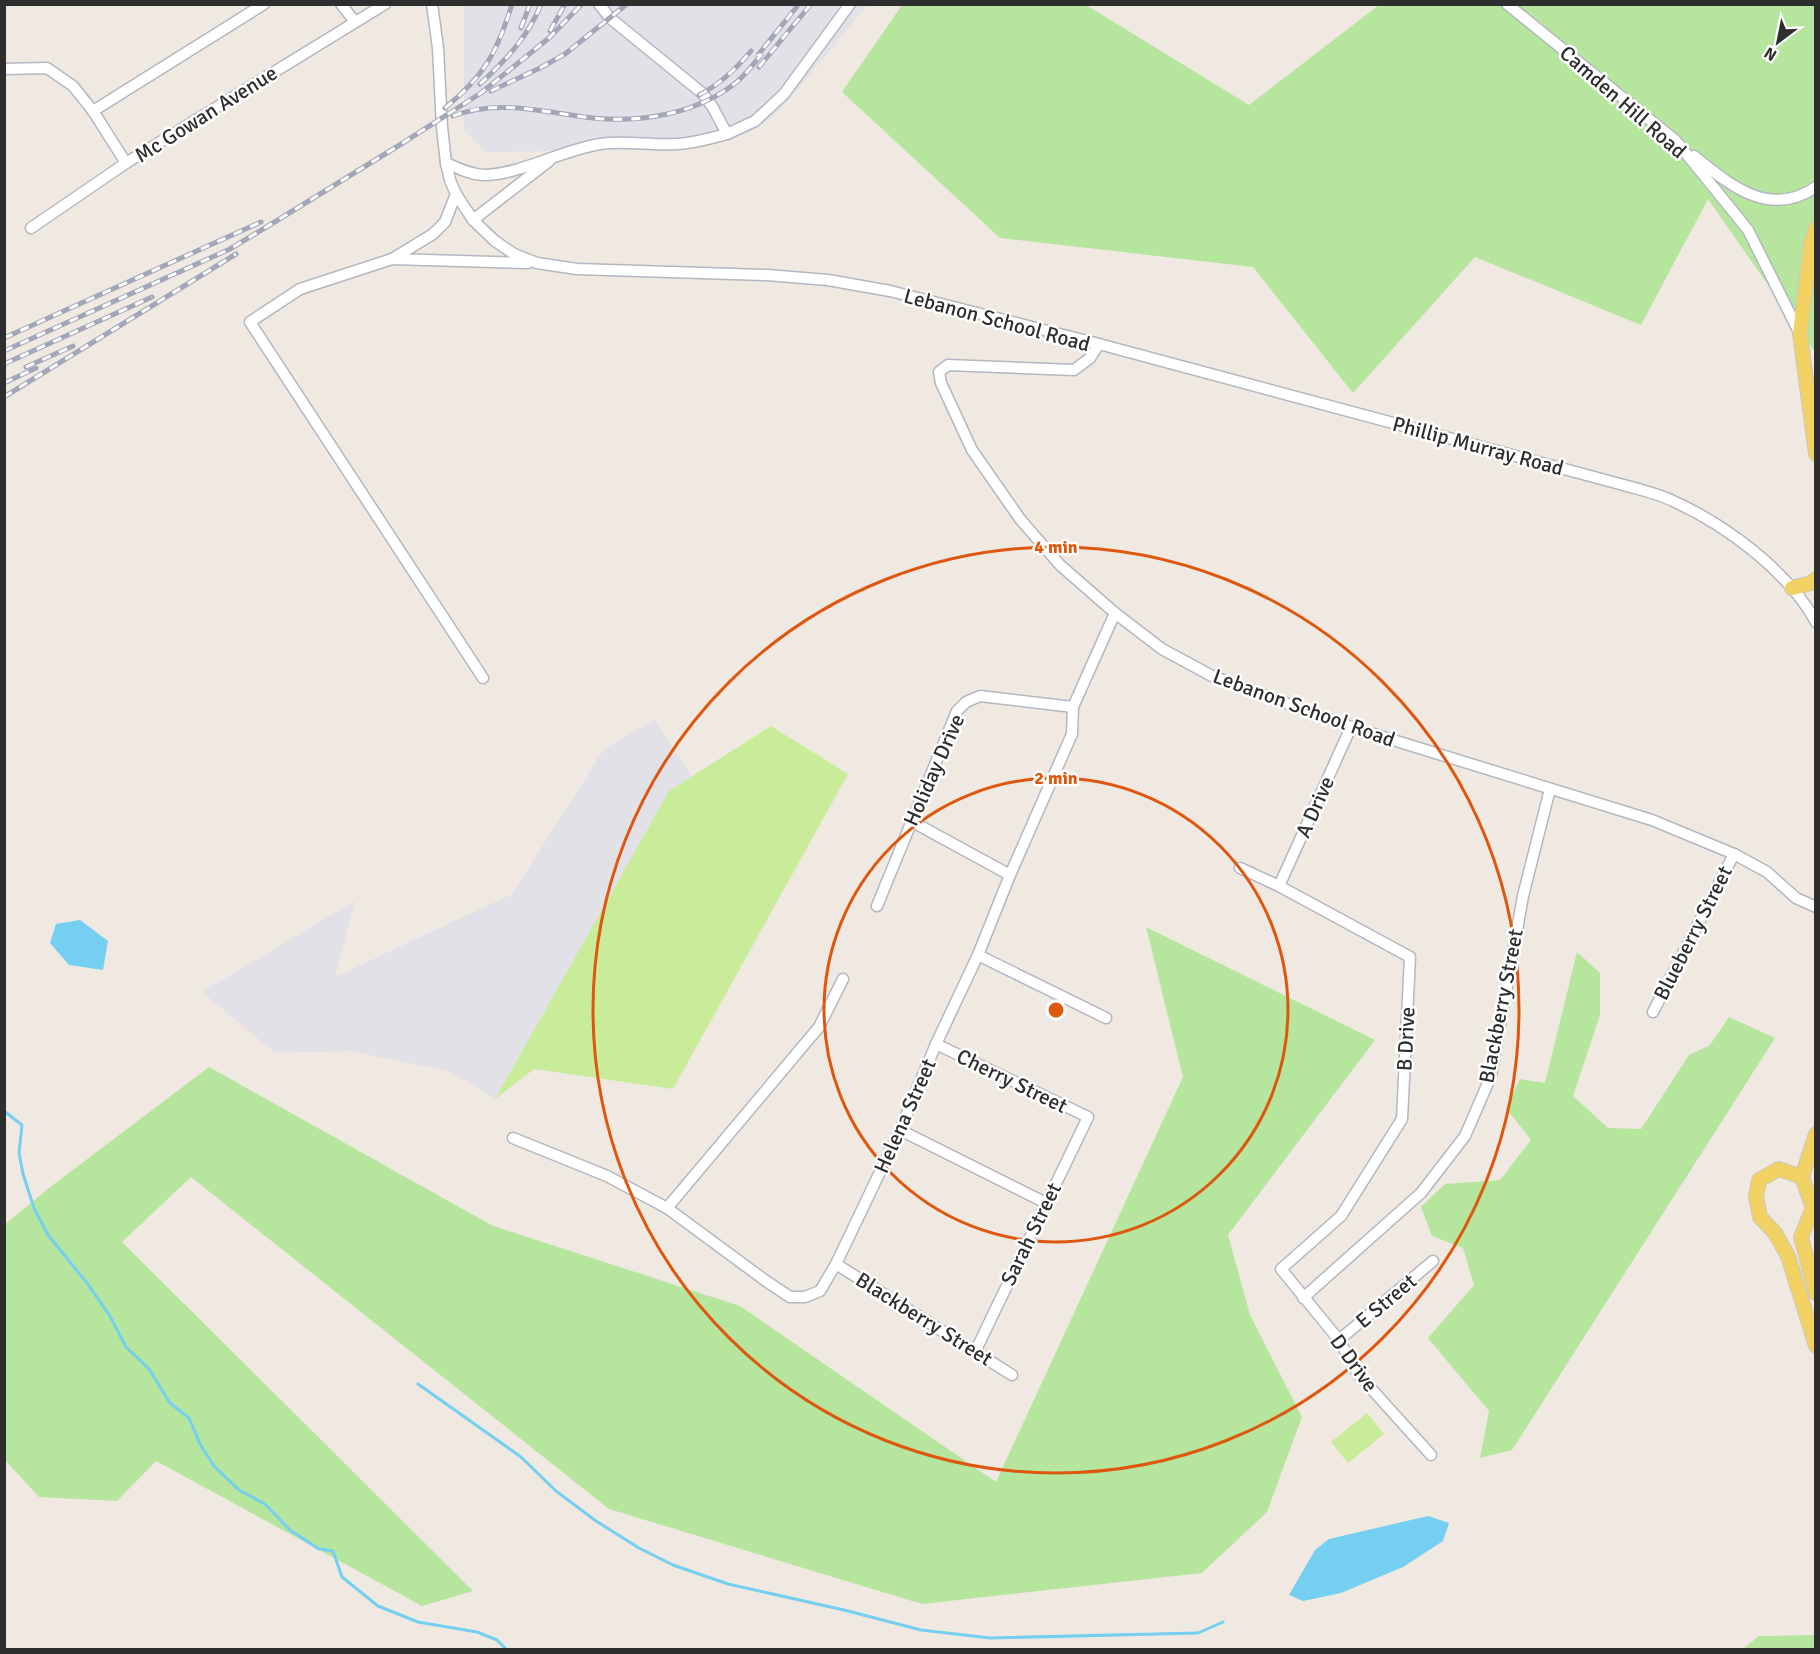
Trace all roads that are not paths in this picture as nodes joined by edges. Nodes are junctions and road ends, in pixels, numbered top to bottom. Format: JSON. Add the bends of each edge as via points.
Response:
{"nodes":[{"id":1,"x":264,"y":4,"type":"edge"},
{"id":2,"x":341,"y":4,"type":"edge"},
{"id":3,"x":385,"y":4,"type":"edge"},
{"id":4,"x":432,"y":4,"type":"edge"},
{"id":5,"x":599,"y":4,"type":"edge"},
{"id":6,"x":850,"y":4,"type":"edge"},
{"id":7,"x":1507,"y":4,"type":"edge"},
{"id":8,"x":355,"y":22,"type":"junction"},
{"id":9,"x":4,"y":69,"type":"edge"},
{"id":10,"x":93,"y":111,"type":"junction"},
{"id":11,"x":727,"y":134,"type":"junction"},
{"id":12,"x":1676,"y":141,"type":"junction"},
{"id":13,"x":559,"y":154,"type":"junction"},
{"id":14,"x":126,"y":163,"type":"junction"},
{"id":15,"x":446,"y":163,"type":"junction"},
{"id":16,"x":1815,"y":187,"type":"edge"},
{"id":17,"x":456,"y":194,"type":"junction"},
{"id":18,"x":473,"y":220,"type":"junction"},
{"id":19,"x":31,"y":228,"type":"dead end"},
{"id":20,"x":1815,"y":228,"type":"edge"},
{"id":21,"x":392,"y":259,"type":"junction"},
{"id":22,"x":537,"y":263,"type":"junction"},
{"id":23,"x":1800,"y":334,"type":"junction"},
{"id":24,"x":1099,"y":344,"type":"junction"},
{"id":25,"x":1815,"y":454,"type":"edge"},
{"id":26,"x":1815,"y":579,"type":"edge"},
{"id":27,"x":1791,"y":588,"type":"junction"},
{"id":28,"x":1115,"y":613,"type":"junction"},
{"id":29,"x":1815,"y":622,"type":"edge"},
{"id":30,"x":483,"y":678,"type":"dead end"},
{"id":31,"x":1073,"y":707,"type":"junction"},
{"id":32,"x":1351,"y":727,"type":"junction"},
{"id":33,"x":1550,"y":789,"type":"junction"},
{"id":34,"x":911,"y":821,"type":"junction"},
{"id":35,"x":1734,"y":854,"type":"junction"},
{"id":36,"x":1240,"y":868,"type":"dead end"},
{"id":37,"x":1010,"y":875,"type":"junction"},
{"id":38,"x":1279,"y":886,"type":"junction"},
{"id":39,"x":877,"y":906,"type":"dead end"},
{"id":40,"x":1815,"y":907,"type":"edge"},
{"id":41,"x":978,"y":955,"type":"junction"},
{"id":42,"x":843,"y":979,"type":"dead end"},
{"id":43,"x":1653,"y":1012,"type":"dead end"},
{"id":44,"x":1106,"y":1018,"type":"dead end"},
{"id":45,"x":936,"y":1044,"type":"junction"},
{"id":46,"x":1088,"y":1117,"type":"joint"},
{"id":47,"x":900,"y":1130,"type":"junction"},
{"id":48,"x":1815,"y":1134,"type":"edge"},
{"id":49,"x":513,"y":1138,"type":"dead end"},
{"id":50,"x":1802,"y":1177,"type":"junction"},
{"id":51,"x":1046,"y":1203,"type":"junction"},
{"id":52,"x":667,"y":1208,"type":"junction"},
{"id":53,"x":1433,"y":1261,"type":"dead end"},
{"id":54,"x":836,"y":1264,"type":"junction"},
{"id":55,"x":1281,"y":1269,"type":"joint"},
{"id":56,"x":1815,"y":1293,"type":"edge"},
{"id":57,"x":1303,"y":1298,"type":"junction"},
{"id":58,"x":1339,"y":1340,"type":"junction"},
{"id":59,"x":1815,"y":1346,"type":"edge"},
{"id":60,"x":975,"y":1352,"type":"junction"},
{"id":61,"x":1012,"y":1375,"type":"dead end"},
{"id":62,"x":1431,"y":1455,"type":"dead end"}],
"edges":[{"from":1,"to":10,"type":"street"},
{"from":2,"to":8,"type":"street"},
{"from":3,"to":8,"type":"street","name":"Mc Gowan Avenue"},
{"from":4,"to":15,"type":"street","name":"Lebanon School Road"},
{"from":5,"to":11,"type":"street","via":[[610,18],[702,93]]},
{"from":6,"to":11,"type":"street","via":[[784,94],[755,121]]},
{"from":7,"to":12,"type":"street","name":"Camden Hill Road"},
{"from":8,"to":14,"type":"street","name":"Mc Gowan Avenue"},
{"from":9,"to":10,"type":"street","via":[[47,68],[73,86]]},
{"from":10,"to":14,"type":"street"},
{"from":11,"to":13,"type":"street","via":[[677,144],[604,143]]},
{"from":12,"to":16,"type":"street","via":[[1726,182],[1762,200],[1789,199]]},
{"from":12,"to":23,"type":"street","name":"Camden Hill Road","via":[[1748,230]]},
{"from":13,"to":15,"type":"street","via":[[483,175]]},
{"from":13,"to":18,"type":"street"},
{"from":14,"to":19,"type":"street","name":"Mc Gowan Avenue"},
{"from":15,"to":17,"type":"street","name":"Lebanon School Road"},
{"from":17,"to":18,"type":"street","name":"Lebanon School Road"},
{"from":17,"to":21,"type":"street","via":[[445,222]]},
{"from":18,"to":22,"type":"street","name":"Lebanon School Road","via":[[514,254]]},
{"from":20,"to":23,"type":"main road"},
{"from":21,"to":22,"type":"street"},
{"from":21,"to":30,"type":"street","via":[[300,289],[250,322]]},
{"from":22,"to":24,"type":"street","name":"Lebanon School Road","via":[[577,269],[828,280],[890,291]]},
{"from":23,"to":25,"type":"main road"},
{"from":24,"to":27,"type":"street","name":"Phillip Murray Road","via":[[1671,499],[1714,522],[1752,550]]},
{"from":24,"to":28,"type":"street","name":"Lebanon School Road","via":[[1090,358],[1074,370],[948,365],[939,372],[972,450],[1020,519],[1059,566]]},
{"from":26,"to":27,"type":"main road"},
{"from":27,"to":29,"type":"street","name":"Phillip Murray Road"},
{"from":28,"to":31,"type":"street","name":"Helena Street"},
{"from":28,"to":32,"type":"street","name":"Lebanon School Road","via":[[1162,649],[1212,676]]},
{"from":31,"to":34,"type":"street","name":"Holiday Drive","via":[[980,696],[966,702],[957,711]]},
{"from":31,"to":37,"type":"street","name":"Helena Street","via":[[1072,734]]},
{"from":32,"to":33,"type":"street","name":"Lebanon School Road"},
{"from":32,"to":38,"type":"street","name":"A Drive"},
{"from":33,"to":35,"type":"street","name":"Lebanon School Road","via":[[1652,820]]},
{"from":33,"to":57,"type":"street","name":"Blackberry Street","via":[[1523,896],[1491,1076],[1465,1136],[1421,1193]]},
{"from":34,"to":37,"type":"street"},
{"from":34,"to":39,"type":"street","name":"Holiday Drive"},
{"from":35,"to":40,"type":"street","name":"Lebanon School Road","via":[[1767,872],[1796,898]]},
{"from":35,"to":43,"type":"street","name":"Blueberry Street"},
{"from":36,"to":38,"type":"street","name":"B Drive"},
{"from":37,"to":41,"type":"street","name":"Helena Street"},
{"from":38,"to":55,"type":"street","name":"B Drive","via":[[1410,957],[1402,1119],[1341,1216]]},
{"from":41,"to":44,"type":"street"},
{"from":41,"to":45,"type":"street","name":"Helena Street"},
{"from":42,"to":52,"type":"street","via":[[819,1027]]},
{"from":45,"to":46,"type":"street","name":"Cherry Street"},
{"from":45,"to":47,"type":"street","name":"Helena Street"},
{"from":46,"to":51,"type":"street","name":"Sarah Street"},
{"from":47,"to":51,"type":"street"},
{"from":47,"to":54,"type":"street","name":"Helena Street"},
{"from":48,"to":50,"type":"main road"},
{"from":49,"to":52,"type":"street","name":"Helena Street","via":[[607,1176]]},
{"from":50,"to":56,"type":"main road","via":[[1813,1208],[1801,1237]]},
{"from":50,"to":59,"type":"main road","via":[[1779,1169],[1759,1180],[1756,1197],[1760,1217],[1788,1256]]},
{"from":51,"to":60,"type":"street","name":"Sarah Street"},
{"from":52,"to":54,"type":"street","name":"Helena Street","via":[[790,1297],[820,1291]]},
{"from":53,"to":58,"type":"street","name":"E Street"},
{"from":54,"to":60,"type":"street","name":"Blackberry Street"},
{"from":55,"to":57,"type":"street","name":"D Drive"},
{"from":57,"to":58,"type":"street","name":"D Drive"},
{"from":58,"to":62,"type":"street","name":"D Drive","via":[[1358,1374]]},
{"from":60,"to":61,"type":"street","name":"Blackberry Street"}]}
